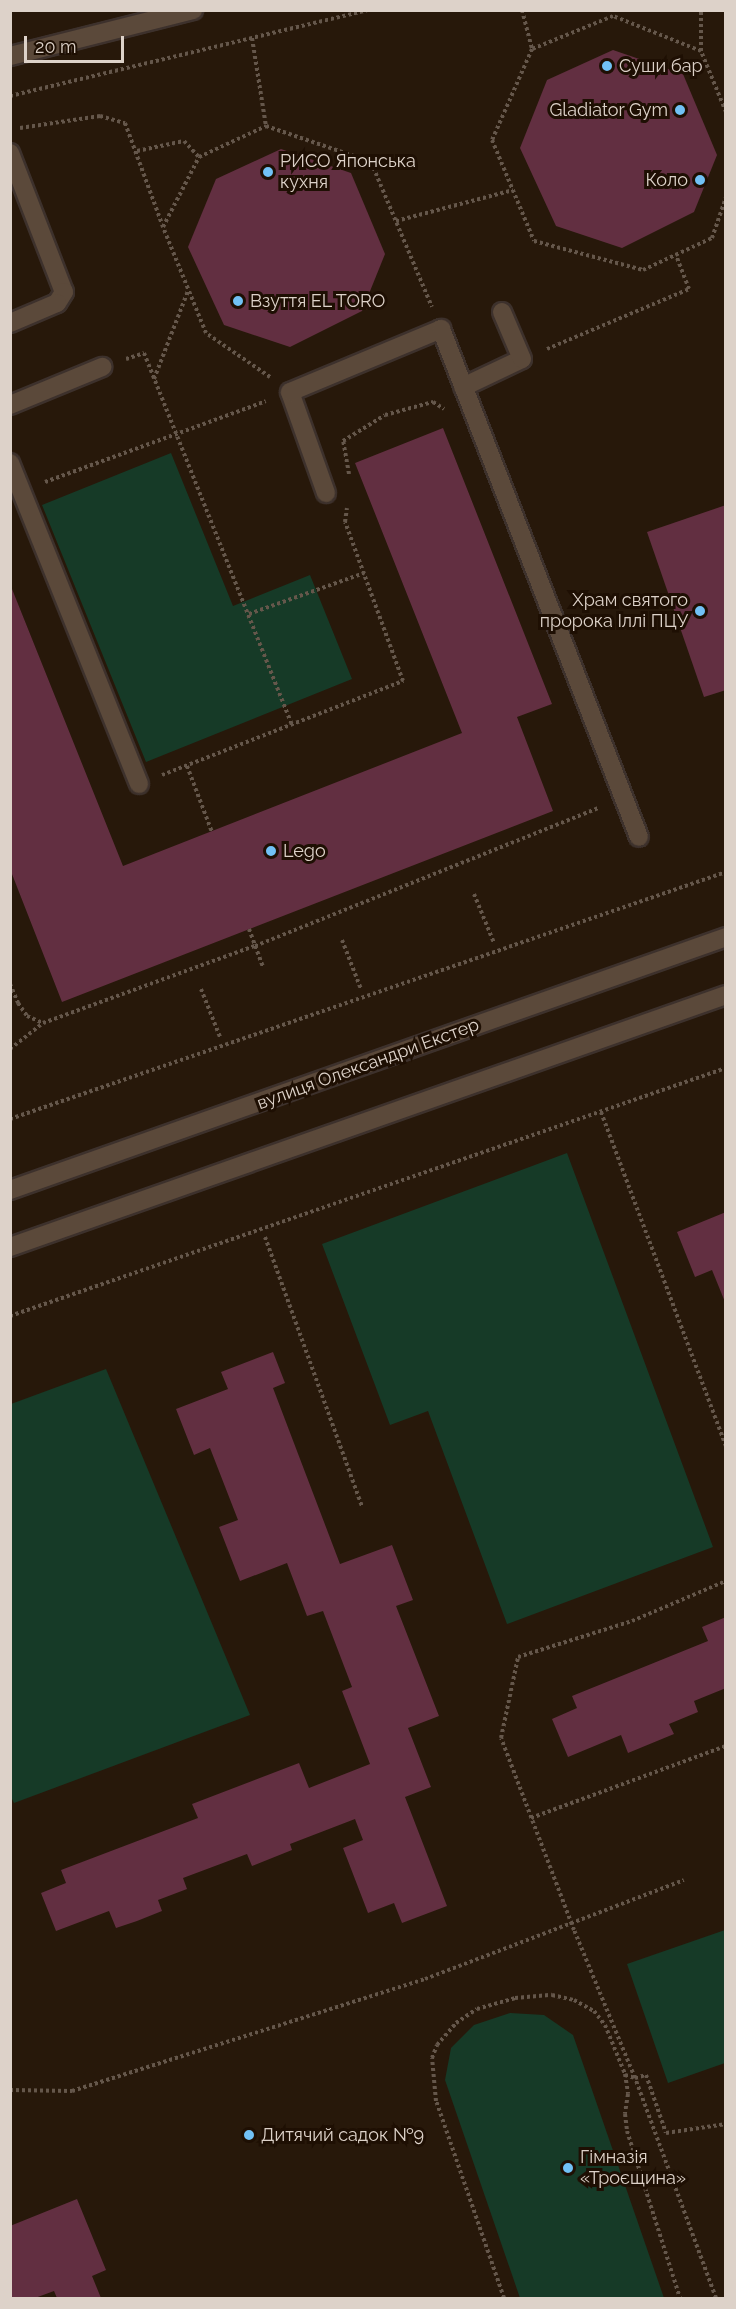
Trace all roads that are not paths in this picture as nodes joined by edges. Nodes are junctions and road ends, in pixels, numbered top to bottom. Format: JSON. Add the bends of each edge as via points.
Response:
{"nodes":[{"id":1,"x":194,"y":10,"type":"edge"},
{"id":2,"x":10,"y":56,"type":"edge"},
{"id":3,"x":10,"y":153,"type":"edge"},
{"id":4,"x":502,"y":312,"type":"dead end"},
{"id":5,"x":10,"y":323,"type":"edge"},
{"id":6,"x":102,"y":367,"type":"road end"},
{"id":7,"x":463,"y":387,"type":"junction"},
{"id":8,"x":10,"y":405,"type":"edge"},
{"id":9,"x":10,"y":463,"type":"edge"},
{"id":10,"x":326,"y":494,"type":"dead end"},
{"id":11,"x":139,"y":784,"type":"dead end"},
{"id":12,"x":639,"y":837,"type":"dead end"},
{"id":13,"x":726,"y":937,"type":"edge"},
{"id":14,"x":726,"y":995,"type":"edge"},
{"id":15,"x":10,"y":1190,"type":"edge"},
{"id":16,"x":10,"y":1247,"type":"edge"}],
"edges":[{"from":1,"to":2,"type":"street"},
{"from":3,"to":5,"type":"street","via":[[64,292],[57,303]]},
{"from":4,"to":7,"type":"street","via":[[522,359]]},
{"from":6,"to":8,"type":"street"},
{"from":7,"to":10,"type":"street","via":[[441,329],[290,392]]},
{"from":7,"to":12,"type":"street"},
{"from":9,"to":11,"type":"street"},
{"from":13,"to":15,"type":"street","name":"вулиця Олександри Екстер"},
{"from":14,"to":16,"type":"street"}]}
